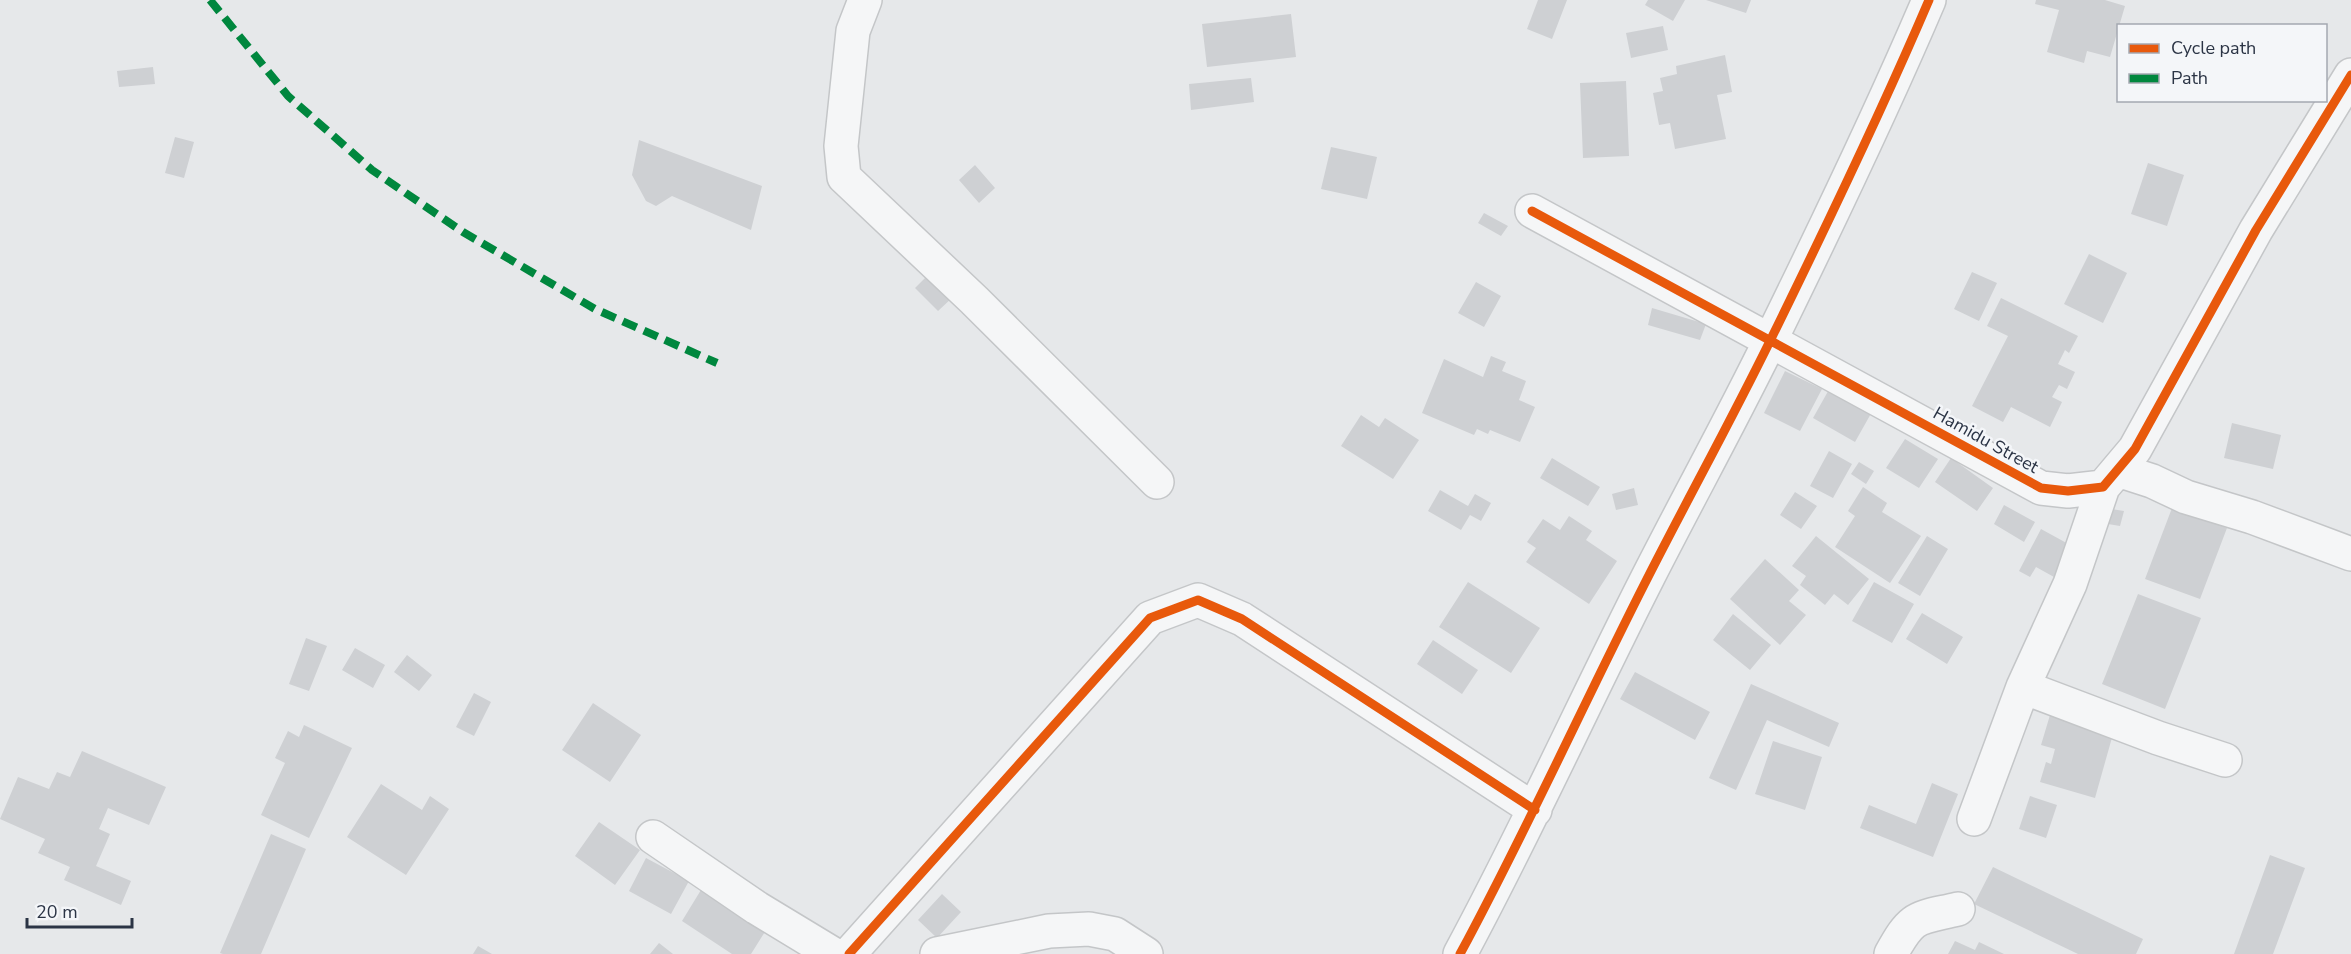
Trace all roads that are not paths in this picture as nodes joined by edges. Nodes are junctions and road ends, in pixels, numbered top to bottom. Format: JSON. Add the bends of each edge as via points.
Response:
{"nodes":[{"id":1,"x":840,"y":0,"type":"edge"},
{"id":2,"x":865,"y":0,"type":"edge"},
{"id":3,"x":1929,"y":0,"type":"edge"},
{"id":4,"x":854,"y":31,"type":"junction"},
{"id":5,"x":2351,"y":75,"type":"edge"},
{"id":6,"x":1532,"y":211,"type":"dead end"},
{"id":7,"x":1771,"y":339,"type":"junction"},
{"id":8,"x":2110,"y":478,"type":"junction"},
{"id":9,"x":1157,"y":482,"type":"dead end"},
{"id":10,"x":2351,"y":554,"type":"edge"},
{"id":11,"x":2023,"y":687,"type":"junction"},
{"id":12,"x":2225,"y":760,"type":"dead end"},
{"id":13,"x":1534,"y":810,"type":"junction"},
{"id":14,"x":1974,"y":819,"type":"dead end"},
{"id":15,"x":652,"y":837,"type":"dead end"},
{"id":16,"x":1958,"y":909,"type":"dead end"},
{"id":17,"x":832,"y":954,"type":"edge"},
{"id":18,"x":849,"y":954,"type":"edge"},
{"id":19,"x":937,"y":954,"type":"edge"},
{"id":20,"x":1146,"y":954,"type":"edge"},
{"id":21,"x":1460,"y":954,"type":"edge"},
{"id":22,"x":1891,"y":954,"type":"edge"}],
"edges":[{"from":1,"to":4,"type":"street"},
{"from":2,"to":4,"type":"street"},
{"from":3,"to":7,"type":"street","via":[[1848,181]]},
{"from":4,"to":9,"type":"street","via":[[841,146],[844,177]]},
{"from":5,"to":8,"type":"street","via":[[2256,230],[2134,449]]},
{"from":6,"to":7,"type":"street","name":"Hamidu Street"},
{"from":7,"to":8,"type":"street","name":"Hamidu Street","via":[[2041,488],[2068,491]]},
{"from":7,"to":13,"type":"street"},
{"from":8,"to":10,"type":"street","via":[[2152,481],[2186,497]]},
{"from":8,"to":11,"type":"street","via":[[2070,584]]},
{"from":11,"to":12,"type":"street"},
{"from":11,"to":14,"type":"street"},
{"from":13,"to":18,"type":"street","via":[[1242,619],[1198,600],[1150,618]]},
{"from":13,"to":21,"type":"street"},
{"from":15,"to":17,"type":"street"},
{"from":16,"to":22,"type":"street","via":[[1914,920]]},
{"from":19,"to":20,"type":"street","via":[[1049,931],[1089,929],[1115,934]]}]}
